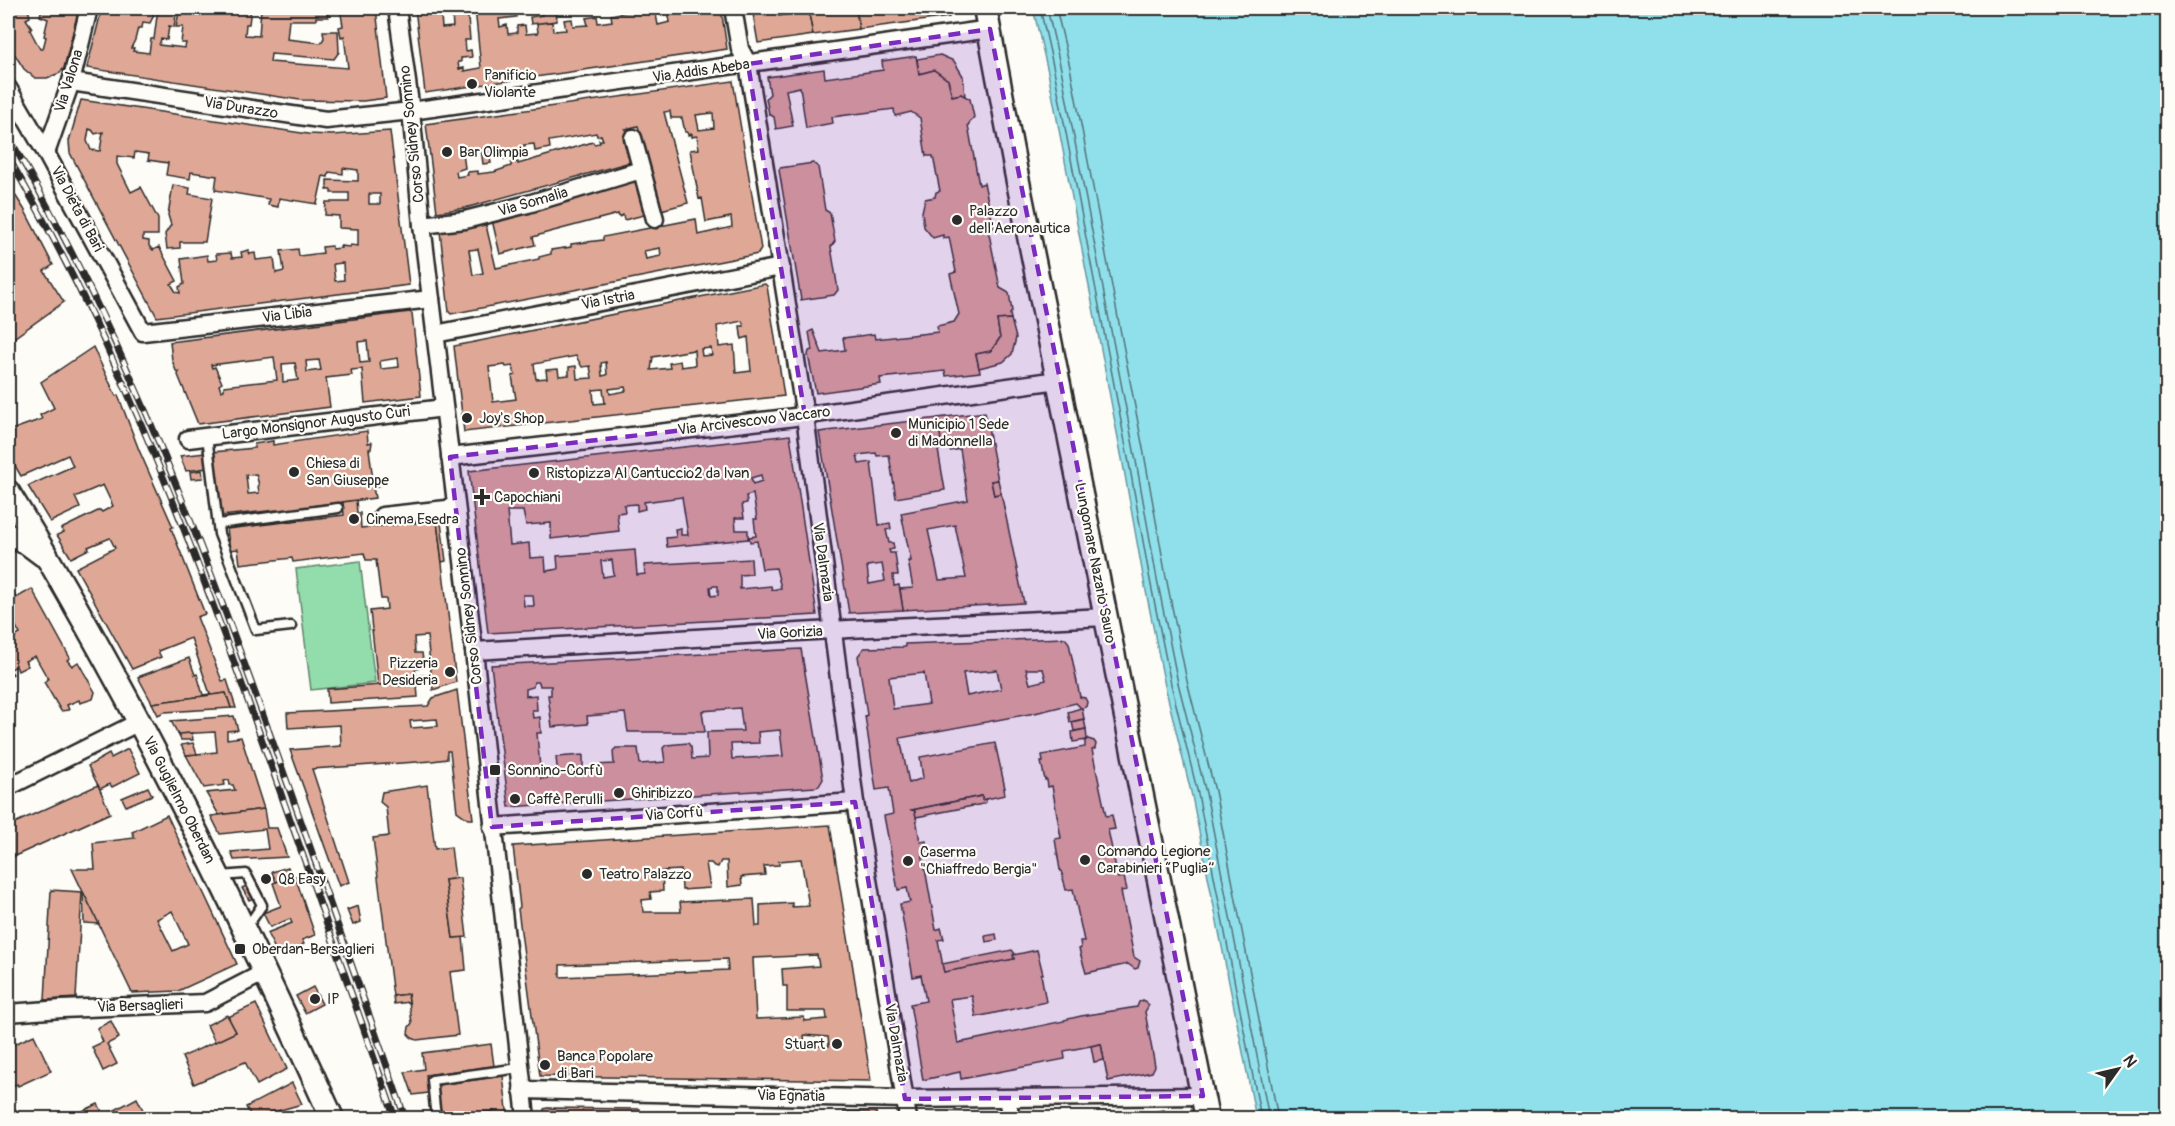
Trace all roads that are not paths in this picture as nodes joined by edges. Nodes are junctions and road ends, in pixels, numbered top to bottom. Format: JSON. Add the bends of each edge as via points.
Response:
{"nodes":[{"id":1,"x":90,"y":8,"type":"edge"},
{"id":2,"x":397,"y":8,"type":"edge"},
{"id":3,"x":733,"y":8,"type":"edge"},
{"id":4,"x":987,"y":18,"type":"edge"},
{"id":5,"x":748,"y":64,"type":"junction"},
{"id":6,"x":71,"y":82,"type":"junction"},
{"id":7,"x":8,"y":88,"type":"edge"},
{"id":8,"x":411,"y":111,"type":"junction"},
{"id":9,"x":633,"y":138,"type":"dead end"},
{"id":10,"x":46,"y":153,"type":"junction"},
{"id":11,"x":641,"y":170,"type":"junction"},
{"id":12,"x":655,"y":219,"type":"dead end"},
{"id":13,"x":422,"y":225,"type":"junction"},
{"id":14,"x":781,"y":267,"type":"junction"},
{"id":15,"x":431,"y":299,"type":"junction"},
{"id":16,"x":143,"y":332,"type":"joint"},
{"id":17,"x":435,"y":334,"type":"junction"},
{"id":18,"x":1058,"y":380,"type":"junction"},
{"id":19,"x":444,"y":408,"type":"junction"},
{"id":20,"x":805,"y":416,"type":"junction"},
{"id":21,"x":207,"y":436,"type":"junction"},
{"id":22,"x":188,"y":439,"type":"dead end"},
{"id":23,"x":450,"y":457,"type":"junction"},
{"id":24,"x":8,"y":494,"type":"edge"},
{"id":25,"x":456,"y":507,"type":"junction"},
{"id":26,"x":338,"y":508,"type":"dead end"},
{"id":27,"x":382,"y":516,"type":"dead end"},
{"id":28,"x":218,"y":524,"type":"junction"},
{"id":29,"x":8,"y":535,"type":"edge"},
{"id":30,"x":48,"y":559,"type":"junction"},
{"id":31,"x":1106,"y":618,"type":"junction"},
{"id":32,"x":291,"y":626,"type":"dead end"},
{"id":33,"x":832,"y":631,"type":"junction"},
{"id":34,"x":474,"y":651,"type":"junction"},
{"id":35,"x":139,"y":722,"type":"junction"},
{"id":36,"x":8,"y":788,"type":"edge"},
{"id":37,"x":855,"y":802,"type":"junction"},
{"id":38,"x":492,"y":827,"type":"junction"},
{"id":39,"x":265,"y":972,"type":"junction"},
{"id":40,"x":8,"y":1013,"type":"edge"},
{"id":41,"x":520,"y":1068,"type":"junction"},
{"id":42,"x":522,"y":1090,"type":"junction"},
{"id":43,"x":1203,"y":1096,"type":"junction"},
{"id":44,"x":905,"y":1099,"type":"junction"},
{"id":45,"x":1007,"y":1099,"type":"junction"},
{"id":46,"x":332,"y":1119,"type":"edge"},
{"id":47,"x":436,"y":1119,"type":"edge"},
{"id":48,"x":526,"y":1119,"type":"edge"},
{"id":49,"x":908,"y":1119,"type":"edge"},
{"id":50,"x":1011,"y":1119,"type":"edge"},
{"id":51,"x":1207,"y":1119,"type":"edge"}],
"edges":[{"from":1,"to":6,"type":"street","name":"Via Valona"},
{"from":2,"to":8,"type":"street","name":"Corso Sidney Sonnino"},
{"from":3,"to":5,"type":"street","name":"Via Dalmazia","via":[[740,49]]},
{"from":4,"to":5,"type":"street","name":"Via Addis Abeba"},
{"from":4,"to":18,"type":"main road","name":"Lungomare Nazario Sauro"},
{"from":5,"to":8,"type":"street","name":"Via Addis Abeba"},
{"from":5,"to":14,"type":"street","name":"Via Dalmazia"},
{"from":6,"to":8,"type":"street","name":"Via Durazzo","via":[[326,120]]},
{"from":6,"to":10,"type":"street","name":"Via Valona"},
{"from":7,"to":10,"type":"street","name":"Via Dieta di Bari"},
{"from":8,"to":13,"type":"street","name":"Corso Sidney Sonnino"},
{"from":9,"to":11,"type":"street"},
{"from":10,"to":16,"type":"street","name":"Via Dieta di Bari"},
{"from":11,"to":12,"type":"street"},
{"from":11,"to":13,"type":"street","name":"Via Somalia","via":[[465,220]]},
{"from":13,"to":15,"type":"street","name":"Corso Sidney Sonnino"},
{"from":14,"to":17,"type":"street","name":"Via Istria"},
{"from":14,"to":20,"type":"street","name":"Via Dalmazia"},
{"from":15,"to":16,"type":"street","name":"Via Libia"},
{"from":15,"to":17,"type":"street","name":"Corso Sidney Sonnino"},
{"from":17,"to":19,"type":"street","name":"Corso Sidney Sonnino"},
{"from":18,"to":20,"type":"street","name":"Via Arcivescovo Vaccaro"},
{"from":18,"to":31,"type":"main road","name":"Lungomare Nazario Sauro"},
{"from":19,"to":21,"type":"street","name":"Largo Monsignor Augusto Curi"},
{"from":19,"to":23,"type":"street","name":"Corso Sidney Sonnino"},
{"from":20,"to":23,"type":"street","name":"Via Arcivescovo Vaccaro"},
{"from":20,"to":33,"type":"street","name":"Via Dalmazia"},
{"from":21,"to":22,"type":"street","name":"Largo Monsignor Augusto Curi"},
{"from":21,"to":28,"type":"lane"},
{"from":23,"to":25,"type":"street","name":"Corso Sidney Sonnino"},
{"from":24,"to":30,"type":"main road","name":"Via Guglielmo Oberdan"},
{"from":25,"to":27,"type":"street"},
{"from":25,"to":34,"type":"street","name":"Corso Sidney Sonnino"},
{"from":26,"to":28,"type":"lane"},
{"from":28,"to":32,"type":"lane","via":[[256,630]]},
{"from":29,"to":30,"type":"main road"},
{"from":30,"to":35,"type":"main road","name":"Via Guglielmo Oberdan"},
{"from":31,"to":33,"type":"street","name":"Via Gorizia"},
{"from":31,"to":43,"type":"main road","name":"Lungomare Nazario Sauro"},
{"from":33,"to":34,"type":"street","name":"Via Gorizia"},
{"from":33,"to":37,"type":"street","name":"Via Dalmazia"},
{"from":34,"to":38,"type":"street","name":"Corso Sidney Sonnino"},
{"from":35,"to":36,"type":"street"},
{"from":35,"to":39,"type":"main road","name":"Via Guglielmo Oberdan"},
{"from":37,"to":38,"type":"street","name":"Via Corfù"},
{"from":37,"to":44,"type":"street","name":"Via Dalmazia"},
{"from":38,"to":41,"type":"street","name":"Corso Sidney Sonnino"},
{"from":39,"to":40,"type":"street","name":"Via Bersaglieri","via":[[205,1003]]},
{"from":39,"to":46,"type":"main road","name":"Via Guglielmo Oberdan"},
{"from":41,"to":42,"type":"street","name":"Corso Sidney Sonnino"},
{"from":41,"to":47,"type":"lane","via":[[432,1080]]},
{"from":42,"to":44,"type":"street","name":"Via Egnatia"},
{"from":42,"to":48,"type":"street","name":"Corso Sidney Sonnino"},
{"from":43,"to":45,"type":"street","name":"Via Egnatia"},
{"from":43,"to":51,"type":"main road","name":"Lungomare Nazario Sauro"},
{"from":44,"to":45,"type":"street","name":"Via Egnatia"},
{"from":44,"to":49,"type":"street","name":"Via Dalmazia"},
{"from":45,"to":50,"type":"street"}]}
